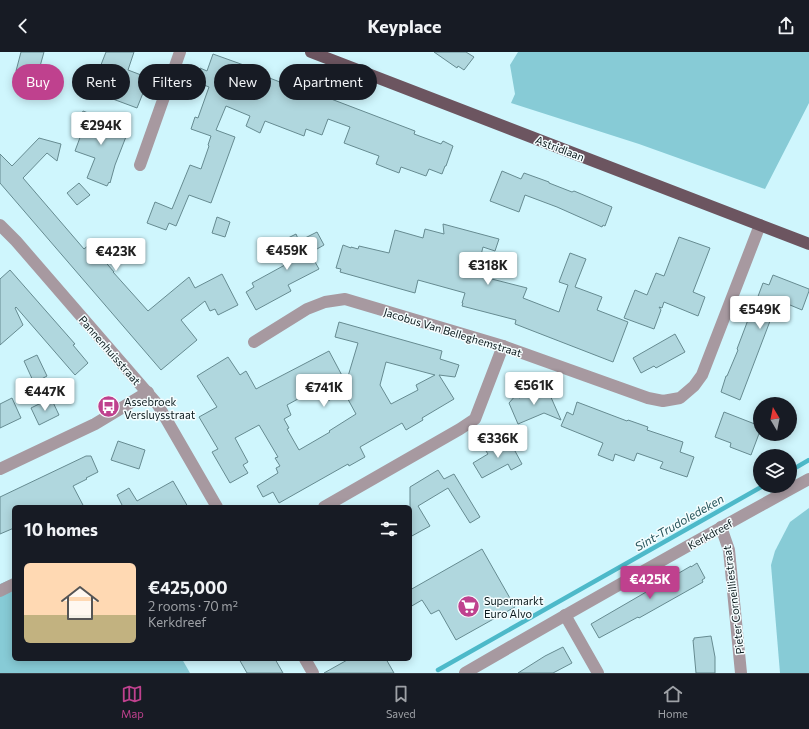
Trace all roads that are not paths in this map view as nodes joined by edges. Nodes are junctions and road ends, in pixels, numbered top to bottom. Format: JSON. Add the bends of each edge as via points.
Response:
{"nodes":[{"id":1,"x":180,"y":52,"type":"edge"},
{"id":2,"x":312,"y":52,"type":"edge"},
{"id":3,"x":140,"y":165,"type":"dead end"},
{"id":4,"x":0,"y":225,"type":"edge"},
{"id":5,"x":760,"y":225,"type":"junction"},
{"id":6,"x":809,"y":244,"type":"edge"},
{"id":7,"x":254,"y":342,"type":"dead end"},
{"id":8,"x":503,"y":346,"type":"junction"},
{"id":9,"x":148,"y":392,"type":"junction"},
{"id":10,"x":0,"y":469,"type":"edge"},
{"id":11,"x":809,"y":479,"type":"edge"},
{"id":12,"x":216,"y":505,"type":"edge"},
{"id":13,"x":327,"y":505,"type":"edge"},
{"id":14,"x":721,"y":527,"type":"junction"},
{"id":15,"x":12,"y":585,"type":"edge"},
{"id":16,"x":0,"y":591,"type":"edge"},
{"id":17,"x":565,"y":615,"type":"junction"},
{"id":18,"x":306,"y":661,"type":"edge"},
{"id":19,"x":313,"y":673,"type":"edge"},
{"id":20,"x":465,"y":673,"type":"edge"},
{"id":21,"x":598,"y":673,"type":"edge"},
{"id":22,"x":741,"y":673,"type":"edge"}],
"edges":[{"from":1,"to":3,"type":"street"},
{"from":2,"to":5,"type":"main road","name":"Astridlaan"},
{"from":4,"to":9,"type":"street","name":"Pannenhuisstraat"},
{"from":5,"to":6,"type":"main road","name":"Astridlaan"},
{"from":5,"to":8,"type":"street","name":"Jacobus Van Belleghemstraat","via":[[702,375],[680,398],[663,401],[648,398]]},
{"from":7,"to":8,"type":"street","name":"Jacobus Van Belleghemstraat","via":[[307,309],[325,302],[345,299]]},
{"from":8,"to":13,"type":"street","via":[[475,419]]},
{"from":9,"to":10,"type":"street","via":[[96,424]]},
{"from":9,"to":12,"type":"street","name":"Pannenhuisstraat"},
{"from":11,"to":14,"type":"street","name":"Kerkdreef"},
{"from":14,"to":17,"type":"street","name":"Kerkdreef"},
{"from":14,"to":22,"type":"street","name":"Pieter Corneilliestraat","via":[[728,550]]},
{"from":15,"to":16,"type":"street"},
{"from":17,"to":20,"type":"street","name":"Kerkdreef"},
{"from":17,"to":21,"type":"street"},
{"from":18,"to":19,"type":"street"}]}
